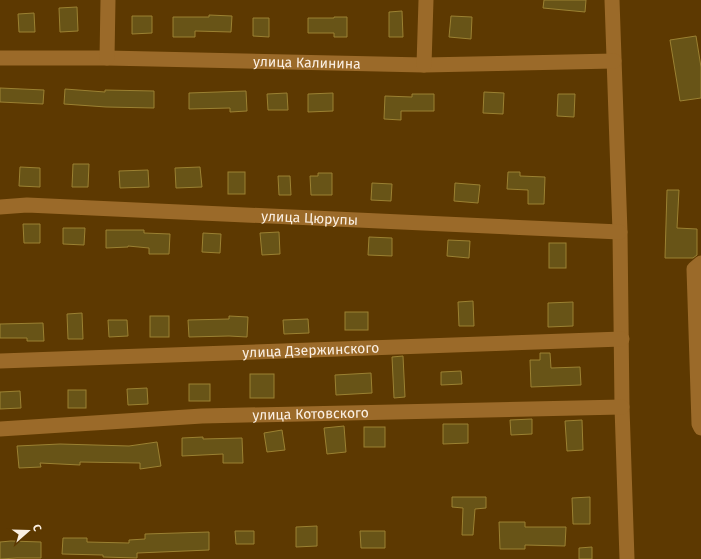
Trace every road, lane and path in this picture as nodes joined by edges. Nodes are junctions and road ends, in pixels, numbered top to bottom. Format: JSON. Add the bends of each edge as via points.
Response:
{"nodes":[{"id":1,"x":108,"y":0,"type":"edge"},
{"id":2,"x":426,"y":0,"type":"edge"},
{"id":3,"x":612,"y":0,"type":"edge"},
{"id":4,"x":0,"y":58,"type":"edge"},
{"id":5,"x":107,"y":58,"type":"junction"},
{"id":6,"x":614,"y":61,"type":"junction"},
{"id":7,"x":424,"y":65,"type":"junction"},
{"id":8,"x":0,"y":207,"type":"edge"},
{"id":9,"x":620,"y":232,"type":"junction"},
{"id":10,"x":701,"y":263,"type":"edge"},
{"id":11,"x":622,"y":339,"type":"junction"},
{"id":12,"x":0,"y":361,"type":"edge"},
{"id":13,"x":622,"y":407,"type":"junction"},
{"id":14,"x":701,"y":428,"type":"edge"},
{"id":15,"x":0,"y":429,"type":"edge"},
{"id":16,"x":627,"y":559,"type":"edge"}],
"edges":[{"from":1,"to":5,"type":"street"},
{"from":2,"to":7,"type":"street"},
{"from":3,"to":6,"type":"street"},
{"from":4,"to":5,"type":"street","name":"улица Калинина"},
{"from":5,"to":7,"type":"street","name":"улица Калинина"},
{"from":6,"to":7,"type":"street","name":"улица Калинина"},
{"from":6,"to":9,"type":"street"},
{"from":8,"to":9,"type":"street","name":"улица Цюрупы","via":[[27,205]]},
{"from":9,"to":11,"type":"street"},
{"from":10,"to":14,"type":"street","via":[[694,269]]},
{"from":11,"to":12,"type":"street","name":"улица Дзержинского"},
{"from":11,"to":13,"type":"street"},
{"from":13,"to":15,"type":"street","name":"улица Котовского","via":[[202,416]]},
{"from":13,"to":16,"type":"street"}]}
